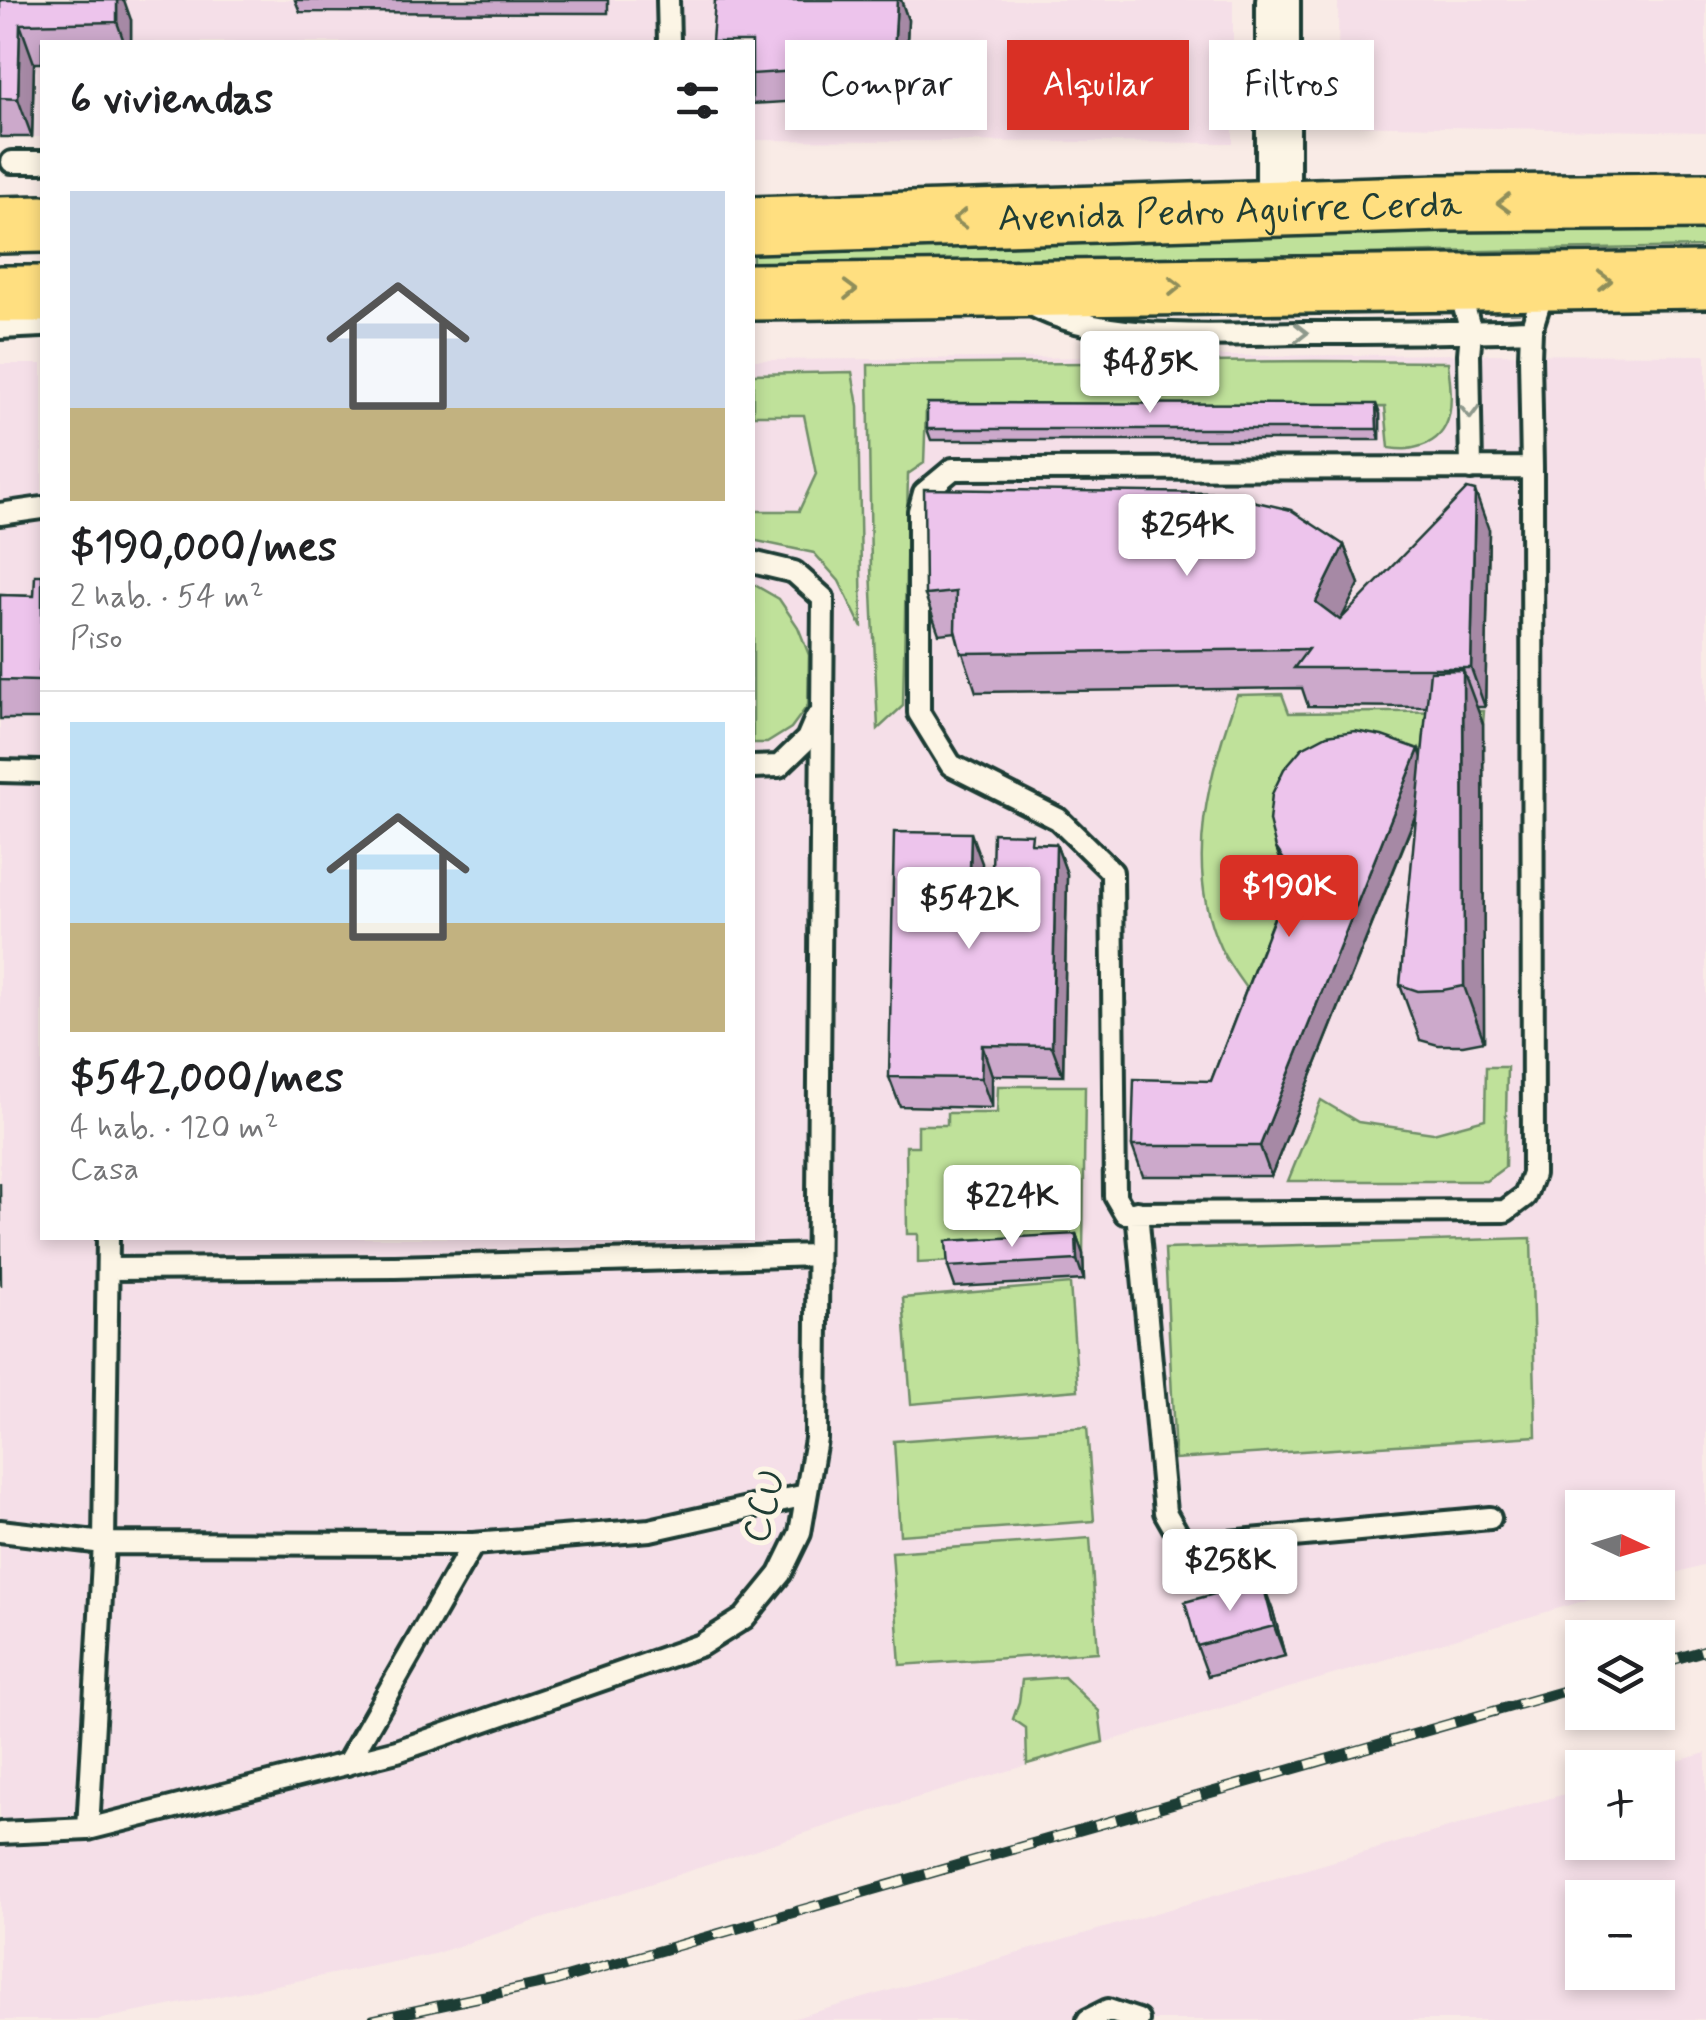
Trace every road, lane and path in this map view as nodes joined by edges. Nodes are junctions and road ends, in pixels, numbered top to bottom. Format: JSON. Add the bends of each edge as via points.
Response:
{"nodes":[{"id":1,"x":668,"y":0,"type":"edge"},
{"id":2,"x":1278,"y":0,"type":"edge"},
{"id":3,"x":669,"y":40,"type":"edge"},
{"id":4,"x":12,"y":162,"type":"dead end"},
{"id":5,"x":40,"y":162,"type":"edge"},
{"id":6,"x":1706,"y":201,"type":"edge"},
{"id":7,"x":1278,"y":208,"type":"junction"},
{"id":8,"x":0,"y":224,"type":"edge"},
{"id":9,"x":40,"y":224,"type":"edge"},
{"id":10,"x":755,"y":225,"type":"edge"},
{"id":11,"x":1706,"y":280,"type":"edge"},
{"id":12,"x":755,"y":292,"type":"edge"},
{"id":13,"x":0,"y":294,"type":"edge"},
{"id":14,"x":40,"y":294,"type":"edge"},
{"id":15,"x":1539,"y":306,"type":"junction"},
{"id":16,"x":1464,"y":308,"type":"junction"},
{"id":17,"x":40,"y":326,"type":"edge"},
{"id":18,"x":0,"y":328,"type":"edge"},
{"id":19,"x":1532,"y":468,"type":"junction"},
{"id":20,"x":1471,"y":469,"type":"junction"},
{"id":21,"x":40,"y":508,"type":"edge"},
{"id":22,"x":0,"y":514,"type":"edge"},
{"id":23,"x":755,"y":563,"type":"edge"},
{"id":24,"x":821,"y":708,"type":"junction"},
{"id":25,"x":755,"y":767,"type":"edge"},
{"id":26,"x":0,"y":771,"type":"edge"},
{"id":27,"x":40,"y":772,"type":"edge"},
{"id":28,"x":1137,"y":1212,"type":"junction"},
{"id":29,"x":108,"y":1240,"type":"edge"},
{"id":30,"x":816,"y":1255,"type":"junction"},
{"id":31,"x":109,"y":1269,"type":"junction"},
{"id":32,"x":806,"y":1495,"type":"junction"},
{"id":33,"x":1490,"y":1518,"type":"dead end"},
{"id":34,"x":0,"y":1531,"type":"edge"},
{"id":35,"x":104,"y":1542,"type":"junction"},
{"id":36,"x":472,"y":1544,"type":"junction"},
{"id":37,"x":347,"y":1764,"type":"junction"},
{"id":38,"x":88,"y":1830,"type":"junction"},
{"id":39,"x":0,"y":1833,"type":"edge"},
{"id":40,"x":1088,"y":2020,"type":"edge"},
{"id":41,"x":1138,"y":2020,"type":"edge"}],
"edges":[{"from":1,"to":3,"type":"lane"},
{"from":2,"to":7,"type":"street"},
{"from":4,"to":5,"type":"lane"},
{"from":6,"to":7,"type":"main road","name":"Avenida Pedro Aguirre Cerda","one_way":true},
{"from":7,"to":10,"type":"main road","name":"Avenida Pedro Aguirre Cerda","one_way":true},
{"from":8,"to":9,"type":"main road"},
{"from":15,"to":11,"type":"main road","name":"Avenida Pedro Aguirre Cerda","one_way":true},
{"from":12,"to":16,"type":"main road","name":"Avenida Pedro Aguirre Cerda","one_way":true,"via":[[1002,288]]},
{"from":13,"to":14,"type":"main road"},
{"from":15,"to":16,"type":"main road","name":"Avenida Pedro Aguirre Cerda"},
{"from":15,"to":19,"type":"lane","via":[[1530,356]]},
{"from":16,"to":20,"type":"lane","one_way":true},
{"from":17,"to":18,"type":"lane"},
{"from":19,"to":20,"type":"lane"},
{"from":19,"to":28,"type":"lane","via":[[1534,1174],[1525,1196],[1504,1211]]},
{"from":20,"to":28,"type":"lane","via":[[953,469],[924,492],[919,713],[951,765],[1058,818],[1112,872],[1115,1196],[1125,1213]]},
{"from":21,"to":22,"type":"lane"},
{"from":23,"to":24,"type":"lane","name":"CCU","via":[[794,572],[823,598]]},
{"from":24,"to":25,"type":"lane","via":[[807,739],[779,766]]},
{"from":24,"to":30,"type":"lane","name":"CCU"},
{"from":26,"to":27,"type":"lane"},
{"from":28,"to":33,"type":"lane","via":[[1166,1512],[1181,1540],[1195,1546]]},
{"from":29,"to":31,"type":"lane"},
{"from":30,"to":31,"type":"lane"},
{"from":30,"to":32,"type":"lane","name":"CCU","via":[[816,1438]]},
{"from":31,"to":35,"type":"lane"},
{"from":32,"to":36,"type":"lane","via":[[650,1530]]},
{"from":32,"to":37,"type":"lane","name":"CCU","via":[[800,1533],[780,1574],[744,1618],[701,1645]]},
{"from":34,"to":35,"type":"lane"},
{"from":35,"to":36,"type":"lane"},
{"from":35,"to":38,"type":"lane"},
{"from":36,"to":37,"type":"lane"},
{"from":37,"to":38,"type":"lane","name":"CCU"},
{"from":38,"to":39,"type":"lane","name":"CCU"},
{"from":40,"to":41,"type":"lane","via":[[1108,2010]]}]}
